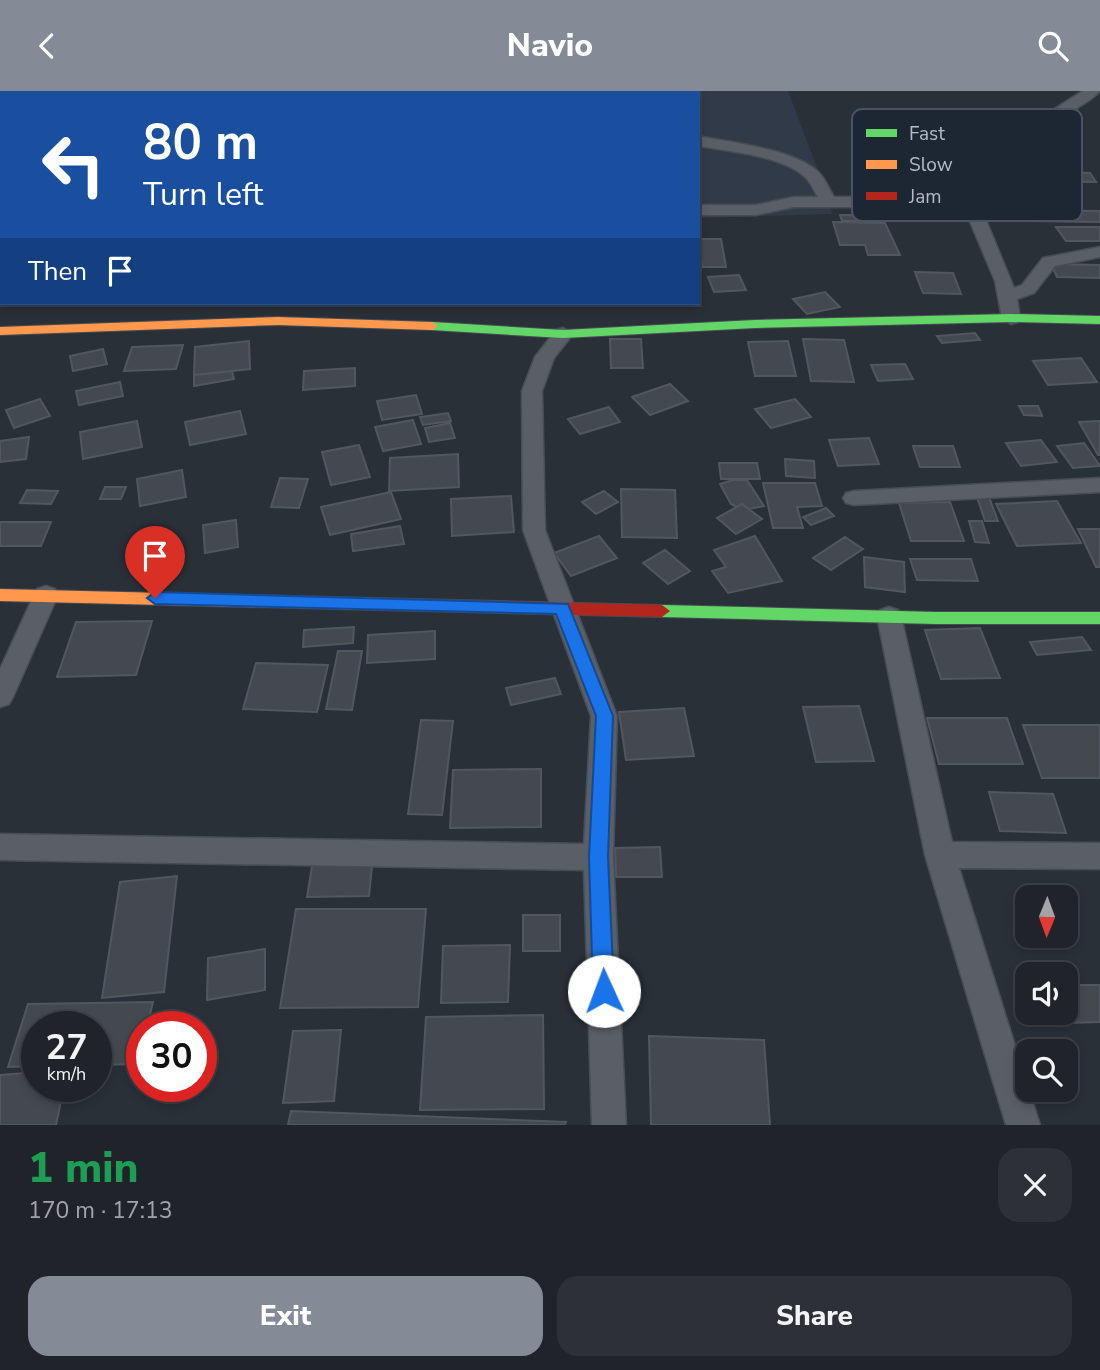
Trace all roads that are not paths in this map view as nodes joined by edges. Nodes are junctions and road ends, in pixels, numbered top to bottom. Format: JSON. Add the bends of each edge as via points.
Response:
{"nodes":[{"id":1,"x":1093,"y":91,"type":"edge"},
{"id":2,"x":1067,"y":109,"type":"edge"},
{"id":3,"x":700,"y":141,"type":"edge"},
{"id":4,"x":830,"y":202,"type":"junction"},
{"id":5,"x":852,"y":202,"type":"edge"},
{"id":6,"x":700,"y":210,"type":"edge"},
{"id":7,"x":979,"y":221,"type":"edge"},
{"id":8,"x":1100,"y":252,"type":"edge"},
{"id":9,"x":1006,"y":297,"type":"junction"},
{"id":10,"x":1011,"y":318,"type":"junction"},
{"id":11,"x":1100,"y":320,"type":"edge"},
{"id":12,"x":0,"y":331,"type":"edge"},
{"id":13,"x":563,"y":334,"type":"junction"},
{"id":14,"x":1100,"y":485,"type":"edge"},
{"id":15,"x":854,"y":498,"type":"dead end"},
{"id":16,"x":0,"y":595,"type":"edge"},
{"id":17,"x":46,"y":595,"type":"junction"},
{"id":18,"x":562,"y":608,"type":"junction"},
{"id":19,"x":889,"y":616,"type":"junction"},
{"id":20,"x":1100,"y":618,"type":"edge"},
{"id":21,"x":0,"y":697,"type":"edge"},
{"id":22,"x":0,"y":847,"type":"edge"},
{"id":23,"x":940,"y":855,"type":"junction"},
{"id":24,"x":1100,"y":856,"type":"edge"},
{"id":25,"x":598,"y":857,"type":"junction"},
{"id":26,"x":609,"y":1125,"type":"edge"},
{"id":27,"x":1023,"y":1125,"type":"edge"}],
"edges":[{"from":1,"to":2,"type":"street"},
{"from":3,"to":4,"type":"street","via":[[755,153],[809,172]]},
{"from":4,"to":5,"type":"street"},
{"from":4,"to":6,"type":"street","via":[[794,202],[732,212]]},
{"from":7,"to":9,"type":"street","via":[[1004,281]]},
{"from":8,"to":9,"type":"street","via":[[1049,262],[1036,283]]},
{"from":9,"to":10,"type":"street"},
{"from":10,"to":11,"type":"street"},
{"from":10,"to":13,"type":"street"},
{"from":12,"to":13,"type":"street","via":[[278,321]]},
{"from":13,"to":18,"type":"street","via":[[537,376],[532,431],[534,530]]},
{"from":14,"to":15,"type":"street"},
{"from":16,"to":17,"type":"street"},
{"from":17,"to":18,"type":"street"},
{"from":17,"to":21,"type":"street"},
{"from":18,"to":19,"type":"street"},
{"from":18,"to":25,"type":"street","via":[[604,716]]},
{"from":19,"to":20,"type":"street"},
{"from":19,"to":23,"type":"street"},
{"from":22,"to":25,"type":"street"},
{"from":23,"to":24,"type":"street"},
{"from":23,"to":27,"type":"street"},
{"from":25,"to":26,"type":"street"}]}
